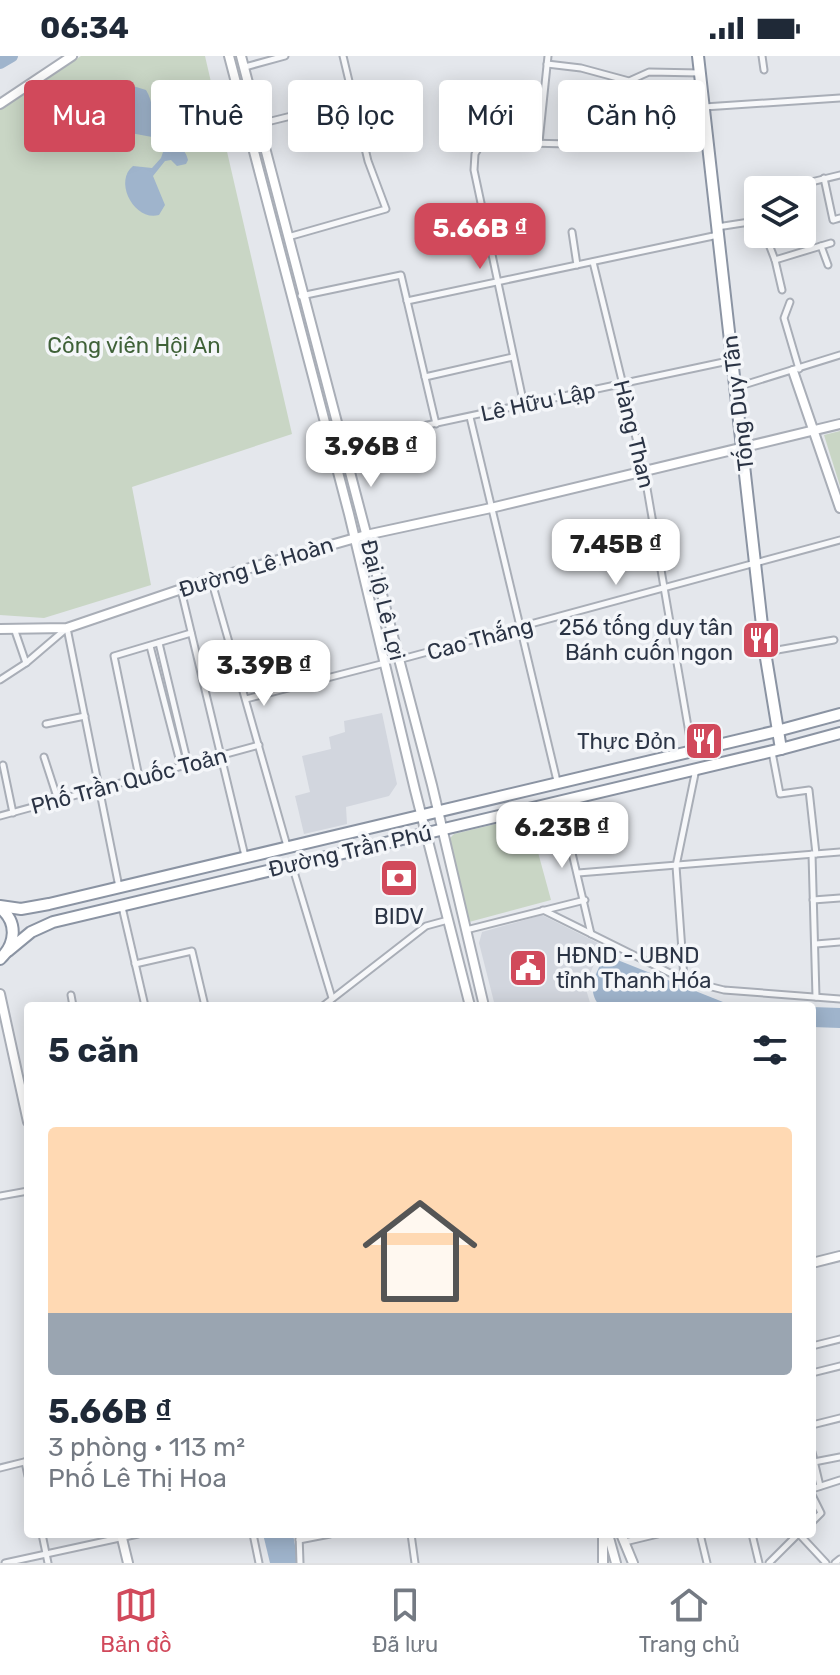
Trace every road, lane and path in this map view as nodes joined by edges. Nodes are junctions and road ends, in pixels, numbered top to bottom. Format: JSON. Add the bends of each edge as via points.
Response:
{"nodes":[{"id":1,"x":72,"y":56,"type":"edge"},
{"id":2,"x":229,"y":56,"type":"edge"},
{"id":3,"x":241,"y":56,"type":"edge"},
{"id":4,"x":285,"y":56,"type":"edge"},
{"id":5,"x":343,"y":56,"type":"edge"},
{"id":6,"x":548,"y":56,"type":"edge"},
{"id":7,"x":698,"y":56,"type":"edge"},
{"id":8,"x":762,"y":56,"type":"edge"},
{"id":9,"x":547,"y":64,"type":"junction"},
{"id":10,"x":244,"y":67,"type":"junction"},
{"id":11,"x":764,"y":70,"type":"dead end"},
{"id":12,"x":700,"y":73,"type":"junction"},
{"id":13,"x":247,"y":80,"type":"edge"},
{"id":14,"x":348,"y":80,"type":"edge"},
{"id":15,"x":701,"y":80,"type":"edge"},
{"id":16,"x":840,"y":98,"type":"edge"},
{"id":17,"x":0,"y":104,"type":"edge"},
{"id":18,"x":705,"y":107,"type":"edge"},
{"id":19,"x":542,"y":113,"type":"edge"},
{"id":20,"x":705,"y":126,"type":"edge"},
{"id":21,"x":542,"y":142,"type":"edge"},
{"id":22,"x":707,"y":144,"type":"junction"},
{"id":23,"x":265,"y":152,"type":"edge"},
{"id":24,"x":366,"y":152,"type":"edge"},
{"id":25,"x":476,"y":152,"type":"edge"},
{"id":26,"x":840,"y":175,"type":"edge"},
{"id":27,"x":824,"y":178,"type":"junction"},
{"id":28,"x":816,"y":180,"type":"edge"},
{"id":29,"x":840,"y":218,"type":"edge"},
{"id":30,"x":744,"y":225,"type":"edge"},
{"id":31,"x":717,"y":231,"type":"junction"},
{"id":32,"x":572,"y":232,"type":"dead end"},
{"id":33,"x":288,"y":237,"type":"junction"},
{"id":34,"x":831,"y":243,"type":"dead end"},
{"id":35,"x":821,"y":246,"type":"junction"},
{"id":36,"x":770,"y":248,"type":"edge"},
{"id":37,"x":775,"y":260,"type":"junction"},
{"id":38,"x":593,"y":262,"type":"junction"},
{"id":39,"x":577,"y":265,"type":"junction"},
{"id":40,"x":828,"y":265,"type":"dead end"},
{"id":41,"x":498,"y":282,"type":"junction"},
{"id":42,"x":782,"y":290,"type":"dead end"},
{"id":43,"x":303,"y":296,"type":"junction"},
{"id":44,"x":292,"y":299,"type":"junction"},
{"id":45,"x":407,"y":301,"type":"junction"},
{"id":46,"x":790,"y":302,"type":"dead end"},
{"id":47,"x":840,"y":355,"type":"edge"},
{"id":48,"x":513,"y":357,"type":"junction"},
{"id":49,"x":733,"y":360,"type":"junction"},
{"id":50,"x":796,"y":370,"type":"junction"},
{"id":51,"x":425,"y":377,"type":"junction"},
{"id":52,"x":622,"y":384,"type":"junction"},
{"id":53,"x":736,"y":387,"type":"junction"},
{"id":54,"x":524,"y":405,"type":"junction"},
{"id":55,"x":470,"y":417,"type":"junction"},
{"id":56,"x":436,"y":424,"type":"junction"},
{"id":57,"x":840,"y":424,"type":"edge"},
{"id":58,"x":813,"y":431,"type":"junction"},
{"id":59,"x":343,"y":443,"type":"junction"},
{"id":60,"x":743,"y":447,"type":"junction"},
{"id":61,"x":644,"y":471,"type":"junction"},
{"id":62,"x":491,"y":508,"type":"junction"},
{"id":63,"x":840,"y":508,"type":"edge"},
{"id":64,"x":366,"y":535,"type":"junction"},
{"id":65,"x":355,"y":538,"type":"junction"},
{"id":66,"x":840,"y":540,"type":"edge"},
{"id":67,"x":755,"y":565,"type":"junction"},
{"id":68,"x":211,"y":579,"type":"junction"},
{"id":69,"x":181,"y":589,"type":"junction"},
{"id":70,"x":666,"y":589,"type":"junction"},
{"id":71,"x":67,"y":628,"type":"junction"},
{"id":72,"x":0,"y":629,"type":"edge"},
{"id":73,"x":520,"y":629,"type":"junction"},
{"id":74,"x":15,"y":631,"type":"junction"},
{"id":75,"x":191,"y":633,"type":"junction"},
{"id":76,"x":834,"y":640,"type":"dead end"},
{"id":77,"x":159,"y":643,"type":"junction"},
{"id":78,"x":150,"y":646,"type":"junction"},
{"id":79,"x":765,"y":652,"type":"junction"},
{"id":80,"x":398,"y":660,"type":"junction"},
{"id":81,"x":26,"y":663,"type":"junction"},
{"id":82,"x":386,"y":663,"type":"junction"},
{"id":83,"x":0,"y":680,"type":"edge"},
{"id":84,"x":246,"y":699,"type":"junction"},
{"id":85,"x":840,"y":714,"type":"edge"},
{"id":86,"x":85,"y":716,"type":"junction"},
{"id":87,"x":46,"y":724,"type":"dead end"},
{"id":88,"x":777,"y":731,"type":"junction"},
{"id":89,"x":840,"y":733,"type":"edge"},
{"id":90,"x":259,"y":745,"type":"junction"},
{"id":91,"x":776,"y":750,"type":"junction"},
{"id":92,"x":692,"y":751,"type":"junction"},
{"id":93,"x":221,"y":755,"type":"junction"},
{"id":94,"x":44,"y":757,"type":"dead end"},
{"id":95,"x":188,"y":764,"type":"junction"},
{"id":96,"x":3,"y":765,"type":"dead end"},
{"id":97,"x":181,"y":766,"type":"junction"},
{"id":98,"x":696,"y":769,"type":"junction"},
{"id":99,"x":139,"y":777,"type":"junction"},
{"id":100,"x":557,"y":783,"type":"junction"},
{"id":101,"x":98,"y":788,"type":"junction"},
{"id":102,"x":58,"y":800,"type":"junction"},
{"id":103,"x":560,"y":801,"type":"junction"},
{"id":104,"x":438,"y":811,"type":"junction"},
{"id":105,"x":13,"y":813,"type":"junction"},
{"id":106,"x":421,"y":815,"type":"junction"},
{"id":107,"x":0,"y":816,"type":"edge"},
{"id":108,"x":443,"y":828,"type":"junction"},
{"id":109,"x":425,"y":833,"type":"junction"},
{"id":110,"x":287,"y":847,"type":"junction"},
{"id":111,"x":840,"y":852,"type":"edge"},
{"id":112,"x":814,"y":854,"type":"junction"},
{"id":113,"x":245,"y":857,"type":"junction"},
{"id":114,"x":292,"y":864,"type":"junction"},
{"id":115,"x":676,"y":866,"type":"junction"},
{"id":116,"x":203,"y":867,"type":"junction"},
{"id":117,"x":578,"y":873,"type":"junction"},
{"id":118,"x":207,"y":885,"type":"junction"},
{"id":119,"x":119,"y":887,"type":"junction"},
{"id":120,"x":840,"y":898,"type":"edge"},
{"id":121,"x":585,"y":900,"type":"junction"},
{"id":122,"x":813,"y":900,"type":"junction"},
{"id":123,"x":122,"y":906,"type":"junction"},
{"id":124,"x":0,"y":907,"type":"edge"},
{"id":125,"x":543,"y":910,"type":"junction"},
{"id":126,"x":448,"y":920,"type":"junction"},
{"id":127,"x":465,"y":930,"type":"junction"},
{"id":128,"x":591,"y":934,"type":"junction"},
{"id":129,"x":840,"y":942,"type":"edge"},
{"id":130,"x":816,"y":944,"type":"junction"},
{"id":131,"x":4,"y":955,"type":"edge"},
{"id":132,"x":135,"y":964,"type":"junction"},
{"id":133,"x":684,"y":980,"type":"junction"},
{"id":134,"x":0,"y":994,"type":"edge"},
{"id":135,"x":71,"y":995,"type":"dead end"},
{"id":136,"x":798,"y":996,"type":"junction"},
{"id":137,"x":816,"y":997,"type":"junction"},
{"id":138,"x":332,"y":998,"type":"junction"},
{"id":139,"x":840,"y":999,"type":"edge"},
{"id":140,"x":72,"y":1002,"type":"edge"},
{"id":141,"x":144,"y":1002,"type":"edge"},
{"id":142,"x":204,"y":1002,"type":"edge"},
{"id":143,"x":328,"y":1002,"type":"edge"},
{"id":144,"x":469,"y":1002,"type":"edge"},
{"id":145,"x":483,"y":1002,"type":"edge"},
{"id":146,"x":799,"y":1002,"type":"edge"},
{"id":147,"x":4,"y":1035,"type":"edge"},
{"id":148,"x":24,"y":1108,"type":"edge"},
{"id":149,"x":24,"y":1192,"type":"edge"},
{"id":150,"x":0,"y":1196,"type":"edge"},
{"id":151,"x":840,"y":1256,"type":"edge"},
{"id":152,"x":816,"y":1262,"type":"edge"},
{"id":153,"x":840,"y":1339,"type":"edge"},
{"id":154,"x":816,"y":1345,"type":"edge"},
{"id":155,"x":840,"y":1366,"type":"edge"},
{"id":156,"x":816,"y":1372,"type":"edge"},
{"id":157,"x":840,"y":1418,"type":"edge"},
{"id":158,"x":816,"y":1424,"type":"edge"},
{"id":159,"x":840,"y":1457,"type":"edge"},
{"id":160,"x":24,"y":1462,"type":"edge"},
{"id":161,"x":816,"y":1462,"type":"edge"},
{"id":162,"x":0,"y":1468,"type":"edge"},
{"id":163,"x":816,"y":1470,"type":"edge"},
{"id":164,"x":840,"y":1480,"type":"edge"},
{"id":165,"x":820,"y":1486,"type":"junction"},
{"id":166,"x":816,"y":1489,"type":"edge"},
{"id":167,"x":43,"y":1538,"type":"edge"},
{"id":168,"x":110,"y":1538,"type":"edge"},
{"id":169,"x":123,"y":1538,"type":"edge"},
{"id":170,"x":254,"y":1538,"type":"edge"},
{"id":171,"x":299,"y":1538,"type":"edge"},
{"id":172,"x":412,"y":1538,"type":"edge"},
{"id":173,"x":605,"y":1538,"type":"edge"},
{"id":174,"x":607,"y":1538,"type":"edge"},
{"id":175,"x":614,"y":1538,"type":"edge"},
{"id":176,"x":622,"y":1538,"type":"edge"},
{"id":177,"x":701,"y":1538,"type":"edge"},
{"id":178,"x":753,"y":1538,"type":"edge"},
{"id":179,"x":795,"y":1538,"type":"edge"},
{"id":180,"x":803,"y":1538,"type":"edge"},
{"id":181,"x":46,"y":1554,"type":"junction"},
{"id":182,"x":840,"y":1559,"type":"edge"},
{"id":183,"x":825,"y":1562,"type":"edge"},
{"id":184,"x":5,"y":1563,"type":"edge"},
{"id":185,"x":48,"y":1563,"type":"edge"},
{"id":186,"x":128,"y":1563,"type":"edge"},
{"id":187,"x":259,"y":1563,"type":"edge"},
{"id":188,"x":300,"y":1563,"type":"edge"},
{"id":189,"x":415,"y":1563,"type":"edge"},
{"id":190,"x":603,"y":1563,"type":"edge"},
{"id":191,"x":617,"y":1563,"type":"edge"},
{"id":192,"x":633,"y":1563,"type":"edge"},
{"id":193,"x":707,"y":1563,"type":"edge"},
{"id":194,"x":759,"y":1563,"type":"edge"},
{"id":195,"x":769,"y":1563,"type":"edge"},
{"id":196,"x":835,"y":1563,"type":"edge"}],
"edges":[{"from":1,"to":17,"type":"main road"},
{"from":2,"to":44,"type":"main road","name":"Đại lộ Lê Lợi"},
{"from":3,"to":10,"type":"main road","name":"Đại lộ Lê Lợi"},
{"from":4,"to":10,"type":"street"},
{"from":5,"to":14,"type":"street"},
{"from":6,"to":9,"type":"street"},
{"from":7,"to":12,"type":"highway","name":"Tống Duy Tân"},
{"from":8,"to":11,"type":"street"},
{"from":9,"to":12,"type":"street","via":[[629,81],[649,72]]},
{"from":9,"to":19,"type":"street"},
{"from":10,"to":13,"type":"main road","name":"Đại lộ Lê Lợi"},
{"from":12,"to":15,"type":"highway","name":"Tống Duy Tân"},
{"from":16,"to":18,"type":"street"},
{"from":20,"to":22,"type":"highway","name":"Tống Duy Tân"},
{"from":21,"to":22,"type":"street"},
{"from":22,"to":31,"type":"highway","name":"Tống Duy Tân"},
{"from":23,"to":33,"type":"main road","name":"Đại lộ Lê Lợi"},
{"from":24,"to":33,"type":"street","via":[[386,209]]},
{"from":25,"to":41,"type":"street","via":[[474,170]]},
{"from":26,"to":27,"type":"street"},
{"from":27,"to":28,"type":"street"},
{"from":27,"to":29,"type":"street","via":[[833,220]]},
{"from":30,"to":31,"type":"street"},
{"from":31,"to":38,"type":"street"},
{"from":31,"to":49,"type":"highway","name":"Tống Duy Tân"},
{"from":32,"to":39,"type":"street"},
{"from":33,"to":43,"type":"main road","name":"Đại lộ Lê Lợi"},
{"from":34,"to":35,"type":"street"},
{"from":35,"to":37,"type":"street"},
{"from":35,"to":40,"type":"street"},
{"from":36,"to":37,"type":"street"},
{"from":37,"to":42,"type":"street"},
{"from":38,"to":39,"type":"street"},
{"from":38,"to":52,"type":"street","name":"Hàng Than"},
{"from":39,"to":41,"type":"street"},
{"from":41,"to":45,"type":"street"},
{"from":41,"to":48,"type":"street"},
{"from":43,"to":44,"type":"street"},
{"from":43,"to":45,"type":"street","via":[[401,275]]},
{"from":43,"to":59,"type":"main road","name":"Đại lộ Lê Lợi"},
{"from":44,"to":65,"type":"main road","name":"Đại lộ Lê Lợi"},
{"from":45,"to":51,"type":"street"},
{"from":46,"to":50,"type":"street","via":[[784,318]]},
{"from":47,"to":50,"type":"street"},
{"from":48,"to":51,"type":"street"},
{"from":48,"to":54,"type":"street"},
{"from":49,"to":52,"type":"street","name":"Lê Hữu Lập"},
{"from":49,"to":53,"type":"highway","name":"Tống Duy Tân"},
{"from":50,"to":53,"type":"street"},
{"from":50,"to":58,"type":"main road"},
{"from":51,"to":56,"type":"street"},
{"from":52,"to":54,"type":"street","name":"Lê Hữu Lập"},
{"from":52,"to":61,"type":"street","name":"Hàng Than"},
{"from":53,"to":60,"type":"highway","name":"Tống Duy Tân"},
{"from":54,"to":55,"type":"street","name":"Lê Hữu Lập"},
{"from":55,"to":56,"type":"street","name":"Lê Hữu Lập"},
{"from":55,"to":62,"type":"street"},
{"from":56,"to":59,"type":"street","name":"Lê Hữu Lập"},
{"from":57,"to":58,"type":"main road","name":"Đường Lê Hoàn"},
{"from":58,"to":60,"type":"main road","name":"Đường Lê Hoàn"},
{"from":58,"to":63,"type":"main road"},
{"from":59,"to":64,"type":"main road","name":"Đại lộ Lê Lợi"},
{"from":60,"to":61,"type":"main road","name":"Đường Lê Hoàn"},
{"from":60,"to":67,"type":"highway","name":"Tống Duy Tân"},
{"from":61,"to":62,"type":"main road","name":"Đường Lê Hoàn"},
{"from":61,"to":70,"type":"street","name":"Hàng Than"},
{"from":62,"to":64,"type":"main road","name":"Đường Lê Hoàn"},
{"from":62,"to":73,"type":"street"},
{"from":64,"to":65,"type":"main road","name":"Đường Lê Hoàn"},
{"from":64,"to":80,"type":"main road","name":"Đại lộ Lê Lợi"},
{"from":65,"to":68,"type":"main road","name":"Đường Lê Hoàn"},
{"from":65,"to":82,"type":"main road","name":"Đại lộ Lê Lợi"},
{"from":66,"to":67,"type":"street","name":"Cao Thắng"},
{"from":67,"to":70,"type":"street","name":"Cao Thắng"},
{"from":67,"to":79,"type":"highway","name":"Tống Duy Tân"},
{"from":68,"to":69,"type":"main road","name":"Đường Lê Hoàn"},
{"from":68,"to":84,"type":"street"},
{"from":69,"to":71,"type":"main road","name":"Đường Lê Hoàn"},
{"from":69,"to":75,"type":"street"},
{"from":70,"to":73,"type":"street","name":"Cao Thắng"},
{"from":70,"to":92,"type":"street","name":"Hàng Than"},
{"from":71,"to":74,"type":"main road","name":"Đường Lê Hoàn"},
{"from":71,"to":81,"type":"street"},
{"from":71,"to":86,"type":"street"},
{"from":72,"to":74,"type":"main road","name":"Đường Lê Hoàn"},
{"from":73,"to":80,"type":"street","name":"Cao Thắng"},
{"from":73,"to":100,"type":"street"},
{"from":74,"to":81,"type":"street"},
{"from":75,"to":77,"type":"street"},
{"from":75,"to":93,"type":"street"},
{"from":76,"to":79,"type":"street"},
{"from":77,"to":78,"type":"street"},
{"from":77,"to":95,"type":"street"},
{"from":78,"to":97,"type":"street"},
{"from":78,"to":99,"type":"street","via":[[114,656]]},
{"from":79,"to":88,"type":"highway","name":"Tống Duy Tân"},
{"from":80,"to":104,"type":"main road","name":"Đại lộ Lê Lợi"},
{"from":81,"to":83,"type":"street"},
{"from":82,"to":84,"type":"street"},
{"from":82,"to":106,"type":"main road","name":"Đại lộ Lê Lợi"},
{"from":84,"to":90,"type":"street"},
{"from":85,"to":88,"type":"highway","name":"Đường Trần Phú"},
{"from":86,"to":87,"type":"street"},
{"from":86,"to":101,"type":"street"},
{"from":88,"to":91,"type":"highway","name":"Tống Duy Tân"},
{"from":88,"to":92,"type":"highway","name":"Đường Trần Phú"},
{"from":89,"to":91,"type":"highway","name":"Đường Trần Phú"},
{"from":90,"to":93,"type":"street","name":"Phố Trần Quốc Toản"},
{"from":90,"to":110,"type":"street"},
{"from":91,"to":98,"type":"highway","name":"Đường Trần Phú"},
{"from":91,"to":112,"type":"street","via":[[780,794],[809,790]]},
{"from":92,"to":98,"type":"highway"},
{"from":92,"to":100,"type":"highway","name":"Đường Trần Phú"},
{"from":93,"to":95,"type":"street","name":"Phố Trần Quốc Toản"},
{"from":93,"to":113,"type":"street"},
{"from":94,"to":102,"type":"street"},
{"from":95,"to":97,"type":"street","name":"Phố Trần Quốc Toản"},
{"from":96,"to":105,"type":"street"},
{"from":97,"to":99,"type":"street","name":"Phố Trần Quốc Toản"},
{"from":98,"to":103,"type":"highway","name":"Đường Trần Phú"},
{"from":98,"to":115,"type":"street"},
{"from":99,"to":101,"type":"street","name":"Phố Trần Quốc Toản"},
{"from":100,"to":104,"type":"highway","name":"Đường Trần Phú"},
{"from":101,"to":102,"type":"street","name":"Phố Trần Quốc Toản"},
{"from":101,"to":119,"type":"street"},
{"from":102,"to":105,"type":"street","name":"Phố Trần Quốc Toản"},
{"from":103,"to":108,"type":"highway","name":"Đường Trần Phú"},
{"from":103,"to":117,"type":"street"},
{"from":104,"to":106,"type":"highway","name":"Đường Trần Phú"},
{"from":104,"to":108,"type":"main road","name":"Đại lộ Lê Lợi"},
{"from":105,"to":107,"type":"street","name":"Phố Trần Quốc Toản"},
{"from":106,"to":109,"type":"main road","name":"Đại lộ Lê Lợi"},
{"from":106,"to":110,"type":"highway","name":"Đường Trần Phú"},
{"from":108,"to":109,"type":"highway","name":"Đường Trần Phú"},
{"from":108,"to":127,"type":"main road","name":"Đại lộ Lê Lợi"},
{"from":109,"to":114,"type":"highway","name":"Đường Trần Phú"},
{"from":109,"to":126,"type":"main road","name":"Đại lộ Lê Lợi"},
{"from":110,"to":113,"type":"highway","name":"Đường Trần Phú"},
{"from":111,"to":112,"type":"street"},
{"from":112,"to":115,"type":"street"},
{"from":112,"to":122,"type":"street"},
{"from":113,"to":116,"type":"highway","name":"Đường Trần Phú"},
{"from":114,"to":118,"type":"highway","name":"Đường Trần Phú"},
{"from":114,"to":138,"type":"street"},
{"from":115,"to":117,"type":"street"},
{"from":115,"to":133,"type":"street"},
{"from":116,"to":118,"type":"highway"},
{"from":116,"to":119,"type":"highway","name":"Đường Trần Phú"},
{"from":117,"to":121,"type":"street"},
{"from":118,"to":123,"type":"highway","name":"Đường Trần Phú"},
{"from":119,"to":124,"type":"highway","name":"Đường Trần Phú","via":[[21,909]]},
{"from":120,"to":122,"type":"street"},
{"from":121,"to":125,"type":"street"},
{"from":121,"to":128,"type":"street"},
{"from":122,"to":130,"type":"street"},
{"from":123,"to":131,"type":"highway","name":"Đường Trần Phú","via":[[53,922]]},
{"from":123,"to":132,"type":"street"},
{"from":124,"to":131,"type":"highway","via":[[14,931]]},
{"from":125,"to":127,"type":"street"},
{"from":125,"to":128,"type":"street"},
{"from":126,"to":138,"type":"street","via":[[426,926]]},
{"from":126,"to":144,"type":"main road","name":"Đại lộ Lê Lợi"},
{"from":127,"to":145,"type":"main road","name":"Đại lộ Lê Lợi"},
{"from":128,"to":133,"type":"street"},
{"from":129,"to":130,"type":"street"},
{"from":130,"to":137,"type":"street"},
{"from":132,"to":141,"type":"street"},
{"from":132,"to":142,"type":"street","via":[[192,951]]},
{"from":133,"to":136,"type":"street","via":[[724,990]]},
{"from":134,"to":147,"type":"main road"},
{"from":135,"to":140,"type":"street"},
{"from":136,"to":137,"type":"street"},
{"from":136,"to":146,"type":"street"},
{"from":137,"to":139,"type":"street"},
{"from":138,"to":143,"type":"street"},
{"from":147,"to":148,"type":"main road"},
{"from":149,"to":150,"type":"street"},
{"from":151,"to":152,"type":"main road"},
{"from":153,"to":154,"type":"street"},
{"from":155,"to":156,"type":"street"},
{"from":157,"to":158,"type":"street"},
{"from":159,"to":161,"type":"street"},
{"from":160,"to":162,"type":"street"},
{"from":163,"to":165,"type":"street"},
{"from":164,"to":165,"type":"street"},
{"from":165,"to":166,"type":"street"},
{"from":167,"to":181,"type":"street"},
{"from":168,"to":181,"type":"street"},
{"from":169,"to":186,"type":"main road"},
{"from":170,"to":187,"type":"street"},
{"from":171,"to":188,"type":"street"},
{"from":172,"to":189,"type":"street"},
{"from":173,"to":190,"type":"main road"},
{"from":174,"to":191,"type":"main road"},
{"from":175,"to":191,"type":"main road"},
{"from":176,"to":192,"type":"main road"},
{"from":177,"to":193,"type":"street"},
{"from":178,"to":194,"type":"street"},
{"from":179,"to":195,"type":"street"},
{"from":180,"to":183,"type":"street"},
{"from":181,"to":184,"type":"street"},
{"from":181,"to":185,"type":"street"},
{"from":182,"to":196,"type":"street"}]}
